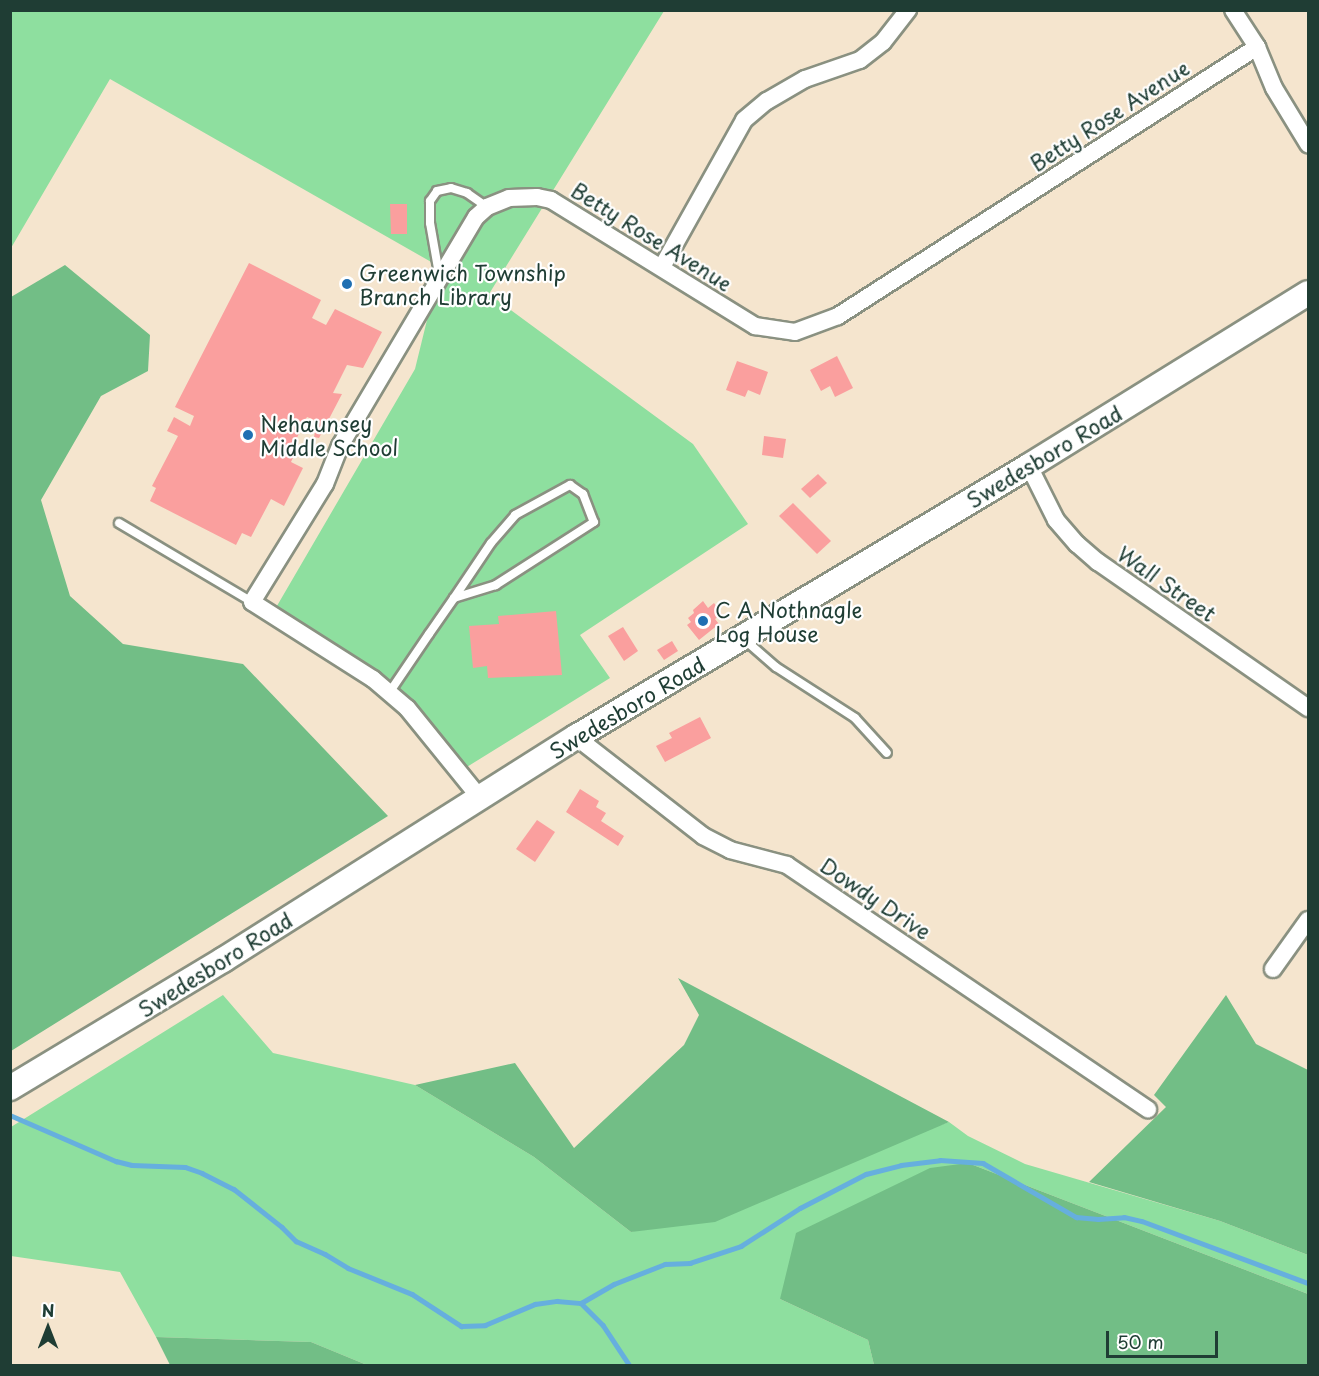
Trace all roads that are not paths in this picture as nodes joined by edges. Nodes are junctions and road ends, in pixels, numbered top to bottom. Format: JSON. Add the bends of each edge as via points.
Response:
{"nodes":[{"id":1,"x":908,"y":10,"type":"edge"},
{"id":2,"x":1233,"y":10,"type":"edge"},
{"id":3,"x":1257,"y":47,"type":"junction"},
{"id":4,"x":1308,"y":144,"type":"edge"},
{"id":5,"x":487,"y":207,"type":"junction"},
{"id":6,"x":662,"y":267,"type":"junction"},
{"id":7,"x":440,"y":277,"type":"junction"},
{"id":8,"x":1308,"y":294,"type":"edge"},
{"id":9,"x":1029,"y":466,"type":"junction"},
{"id":10,"x":119,"y":523,"type":"dead end"},
{"id":11,"x":454,"y":598,"type":"junction"},
{"id":12,"x":252,"y":602,"type":"junction"},
{"id":13,"x":742,"y":638,"type":"junction"},
{"id":14,"x":389,"y":693,"type":"junction"},
{"id":15,"x":1308,"y":708,"type":"edge"},
{"id":16,"x":576,"y":737,"type":"junction"},
{"id":17,"x":887,"y":753,"type":"dead end"},
{"id":18,"x":480,"y":798,"type":"junction"},
{"id":19,"x":1308,"y":920,"type":"edge"},
{"id":20,"x":1273,"y":969,"type":"dead end"},
{"id":21,"x":10,"y":1088,"type":"edge"},
{"id":22,"x":1148,"y":1109,"type":"dead end"}],
"edges":[{"from":1,"to":6,"type":"street","via":[[883,42],[860,60],[805,79],[744,120]]},
{"from":2,"to":3,"type":"street"},
{"from":3,"to":4,"type":"street","via":[[1274,88]]},
{"from":3,"to":6,"type":"street","name":"Betty Rose Avenue","via":[[838,316],[806,328],[795,332],[755,326]]},
{"from":5,"to":6,"type":"street","name":"Betty Rose Avenue","via":[[509,198],[551,200]]},
{"from":5,"to":7,"type":"street","via":[[476,217]]},
{"from":5,"to":7,"type":"lane","via":[[451,188],[437,191],[430,201]]},
{"from":7,"to":12,"type":"street","via":[[340,446],[324,484]]},
{"from":8,"to":9,"type":"main road","name":"Swedesboro Road"},
{"from":9,"to":13,"type":"main road","name":"Swedesboro Road"},
{"from":9,"to":15,"type":"street","name":"Wall Street","via":[[1056,520],[1077,544]]},
{"from":10,"to":12,"type":"lane"},
{"from":11,"to":11,"type":"lane","via":[[515,515],[570,485],[583,494],[594,522],[496,585]]},
{"from":11,"to":14,"type":"lane"},
{"from":12,"to":14,"type":"street"},
{"from":13,"to":16,"type":"main road","name":"Swedesboro Road"},
{"from":13,"to":17,"type":"lane","via":[[776,667],[855,718]]},
{"from":14,"to":18,"type":"street","via":[[407,708]]},
{"from":16,"to":18,"type":"main road","name":"Swedesboro Road"},
{"from":16,"to":22,"type":"street","name":"Dowdy Drive","via":[[703,836],[730,850],[787,864]]},
{"from":18,"to":21,"type":"main road","name":"Swedesboro Road"},
{"from":19,"to":20,"type":"street"}]}
